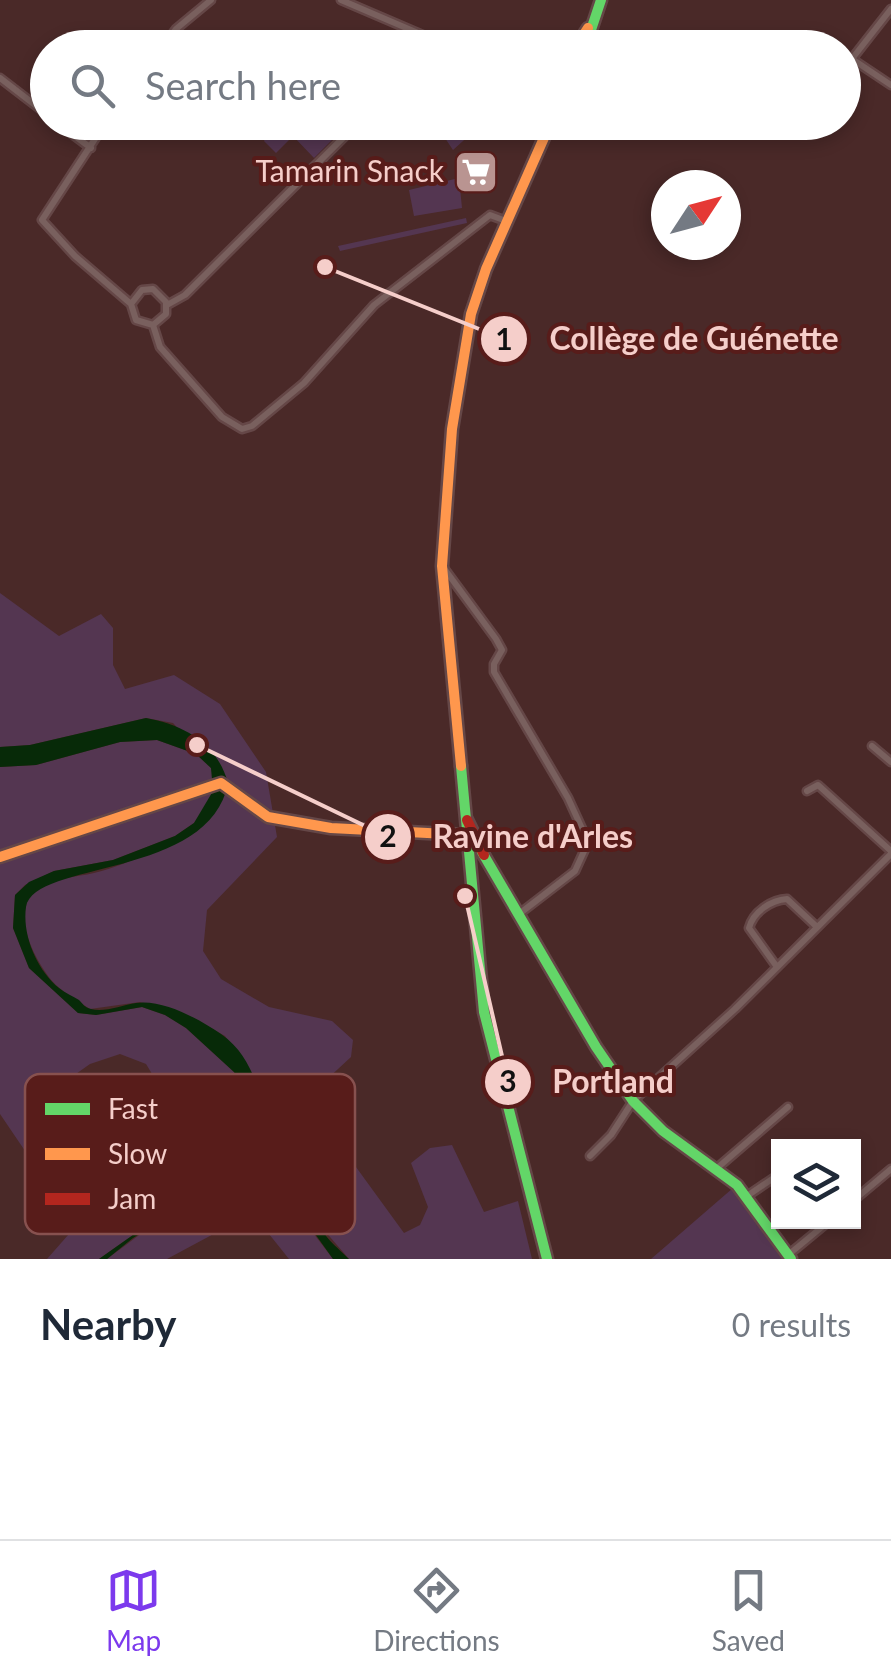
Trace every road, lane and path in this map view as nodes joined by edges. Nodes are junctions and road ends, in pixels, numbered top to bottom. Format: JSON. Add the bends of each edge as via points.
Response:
{"nodes":[{"id":1,"x":210,"y":0,"type":"edge"},
{"id":2,"x":341,"y":0,"type":"edge"},
{"id":3,"x":601,"y":0,"type":"edge"},
{"id":4,"x":891,"y":9,"type":"edge"},
{"id":5,"x":592,"y":23,"type":"junction"},
{"id":6,"x":175,"y":30,"type":"edge"},
{"id":7,"x":406,"y":30,"type":"edge"},
{"id":8,"x":588,"y":30,"type":"edge"},
{"id":9,"x":590,"y":30,"type":"edge"},
{"id":10,"x":861,"y":47,"type":"edge"},
{"id":11,"x":861,"y":65,"type":"edge"},
{"id":12,"x":0,"y":78,"type":"edge"},
{"id":13,"x":891,"y":85,"type":"edge"},
{"id":14,"x":30,"y":102,"type":"edge"},
{"id":15,"x":80,"y":140,"type":"edge"},
{"id":16,"x":96,"y":140,"type":"edge"},
{"id":17,"x":342,"y":140,"type":"edge"},
{"id":18,"x":541,"y":140,"type":"edge"},
{"id":19,"x":91,"y":148,"type":"junction"},
{"id":20,"x":506,"y":220,"type":"junction"},
{"id":21,"x":131,"y":304,"type":"junction"},
{"id":22,"x":167,"y":305,"type":"junction"},
{"id":23,"x":152,"y":326,"type":"junction"},
{"id":24,"x":442,"y":566,"type":"junction"},
{"id":25,"x":872,"y":746,"type":"dead end"},
{"id":26,"x":891,"y":762,"type":"edge"},
{"id":27,"x":807,"y":792,"type":"dead end"},
{"id":28,"x":464,"y":815,"type":"junction"},
{"id":29,"x":466,"y":843,"type":"junction"},
{"id":30,"x":891,"y":852,"type":"edge"},
{"id":31,"x":0,"y":857,"type":"edge"},
{"id":32,"x":487,"y":860,"type":"junction"},
{"id":33,"x":470,"y":874,"type":"junction"},
{"id":34,"x":518,"y":914,"type":"junction"},
{"id":35,"x":817,"y":927,"type":"junction"},
{"id":36,"x":777,"y":967,"type":"junction"},
{"id":37,"x":633,"y":1101,"type":"junction"},
{"id":38,"x":788,"y":1107,"type":"dead end"},
{"id":39,"x":590,"y":1156,"type":"dead end"},
{"id":40,"x":716,"y":1169,"type":"junction"},
{"id":41,"x":891,"y":1169,"type":"edge"},
{"id":42,"x":771,"y":1180,"type":"edge"},
{"id":43,"x":861,"y":1194,"type":"edge"},
{"id":44,"x":747,"y":1196,"type":"junction"},
{"id":45,"x":820,"y":1229,"type":"edge"},
{"id":46,"x":790,"y":1257,"type":"edge"},
{"id":47,"x":547,"y":1259,"type":"edge"}],
"edges":[{"from":1,"to":6,"type":"street"},
{"from":2,"to":7,"type":"street"},
{"from":3,"to":5,"type":"main road"},
{"from":4,"to":10,"type":"street"},
{"from":5,"to":8,"type":"main road"},
{"from":5,"to":9,"type":"main road"},
{"from":11,"to":13,"type":"street"},
{"from":12,"to":14,"type":"street"},
{"from":15,"to":19,"type":"street"},
{"from":16,"to":19,"type":"street"},
{"from":17,"to":22,"type":"street","via":[[185,296]]},
{"from":18,"to":20,"type":"main road"},
{"from":19,"to":21,"type":"street","via":[[42,220]]},
{"from":20,"to":23,"type":"street","via":[[490,215],[374,305],[304,383],[242,430],[160,347]]},
{"from":20,"to":24,"type":"main road","via":[[463,351]]},
{"from":21,"to":22,"type":"street","via":[[148,289]]},
{"from":21,"to":23,"type":"street","via":[[136,320]]},
{"from":22,"to":23,"type":"street"},
{"from":24,"to":28,"type":"main road"},
{"from":24,"to":34,"type":"street","via":[[502,650],[494,672],[584,833],[575,871]]},
{"from":25,"to":26,"type":"street"},
{"from":27,"to":30,"type":"street","via":[[818,786]]},
{"from":28,"to":29,"type":"main road"},
{"from":28,"to":32,"type":"main road"},
{"from":29,"to":31,"type":"main road","via":[[268,817],[228,785],[212,784]]},
{"from":29,"to":32,"type":"main road"},
{"from":29,"to":33,"type":"main road"},
{"from":30,"to":35,"type":"street"},
{"from":32,"to":33,"type":"main road"},
{"from":32,"to":34,"type":"main road"},
{"from":33,"to":47,"type":"main road","via":[[484,1012]]},
{"from":34,"to":37,"type":"main road"},
{"from":35,"to":36,"type":"street"},
{"from":35,"to":36,"type":"street","via":[[787,899],[755,914],[749,928]]},
{"from":36,"to":37,"type":"street"},
{"from":37,"to":39,"type":"street"},
{"from":37,"to":40,"type":"main road"},
{"from":38,"to":40,"type":"street"},
{"from":40,"to":44,"type":"main road"},
{"from":41,"to":43,"type":"street"},
{"from":42,"to":44,"type":"street"},
{"from":44,"to":46,"type":"main road"},
{"from":45,"to":46,"type":"street"}]}
